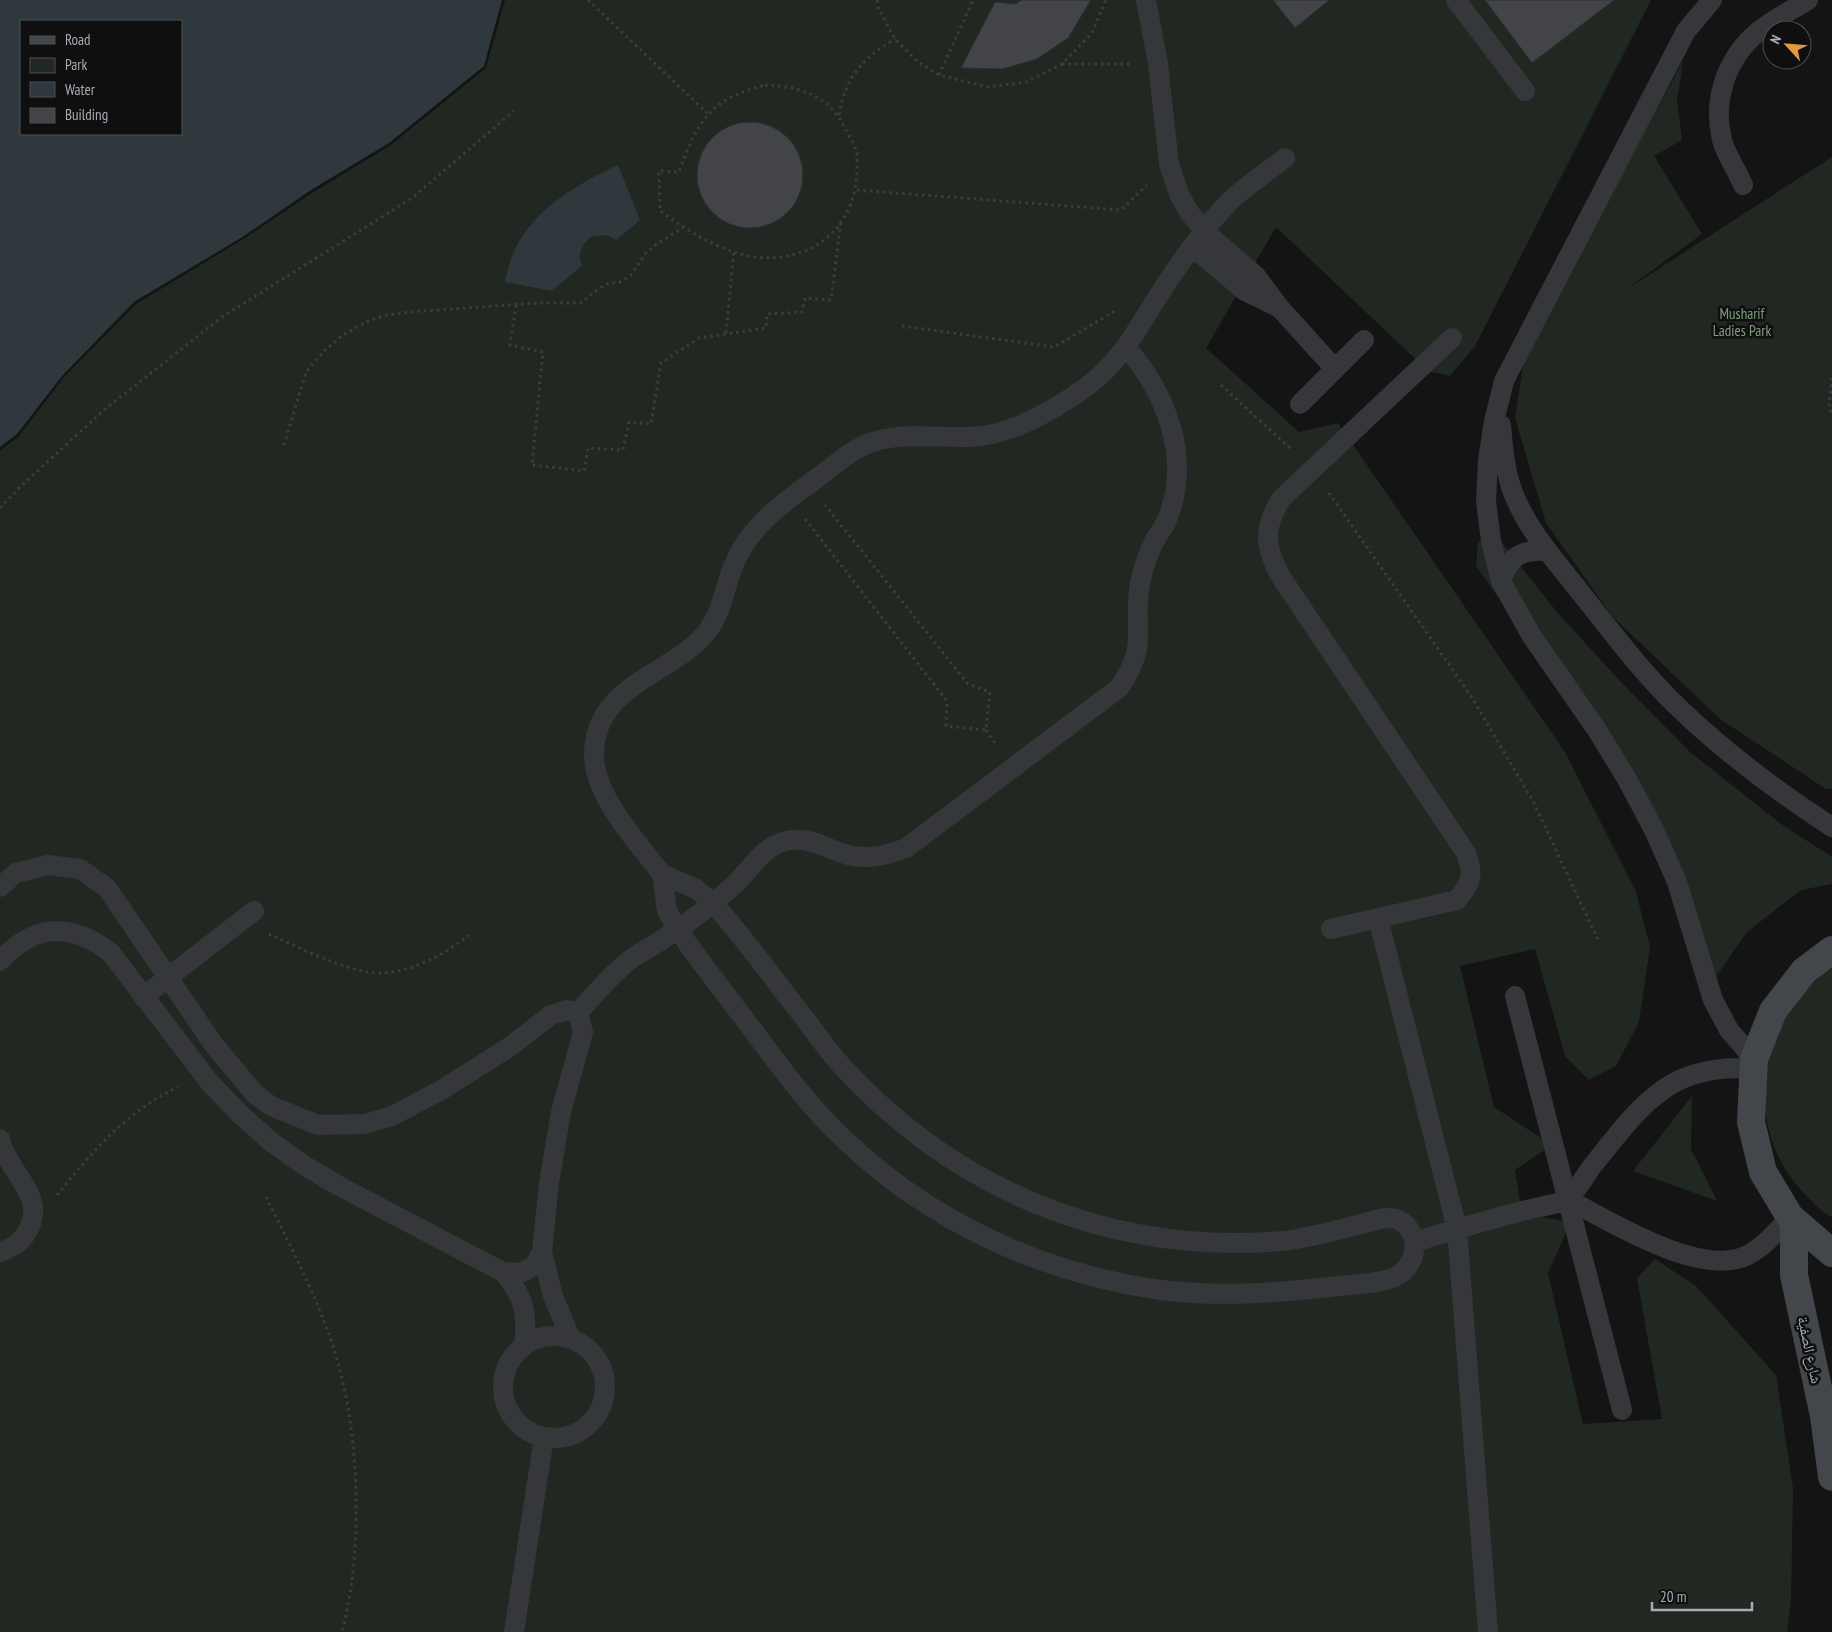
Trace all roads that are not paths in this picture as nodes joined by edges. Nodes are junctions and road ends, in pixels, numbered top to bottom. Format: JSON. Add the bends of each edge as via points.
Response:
{"nodes":[{"id":1,"x":1146,"y":0,"type":"edge"},
{"id":2,"x":1456,"y":0,"type":"edge"},
{"id":3,"x":1712,"y":0,"type":"edge"},
{"id":4,"x":1808,"y":0,"type":"edge"},
{"id":5,"x":1525,"y":91,"type":"dead end"},
{"id":6,"x":1285,"y":158,"type":"dead end"},
{"id":7,"x":1743,"y":184,"type":"dead end"},
{"id":8,"x":1199,"y":240,"type":"junction"},
{"id":9,"x":1452,"y":338,"type":"dead end"},
{"id":10,"x":1364,"y":340,"type":"dead end"},
{"id":11,"x":1127,"y":348,"type":"junction"},
{"id":12,"x":1335,"y":369,"type":"junction"},
{"id":13,"x":1504,"y":381,"type":"junction"},
{"id":14,"x":1300,"y":404,"type":"dead end"},
{"id":15,"x":1548,"y":551,"type":"junction"},
{"id":16,"x":1501,"y":581,"type":"junction"},
{"id":17,"x":1832,"y":827,"type":"edge"},
{"id":18,"x":662,"y":874,"type":"junction"},
{"id":19,"x":0,"y":887,"type":"edge"},
{"id":20,"x":713,"y":903,"type":"junction"},
{"id":21,"x":247,"y":916,"type":"road end"},
{"id":22,"x":1378,"y":918,"type":"junction"},
{"id":23,"x":1331,"y":929,"type":"dead end"},
{"id":24,"x":678,"y":930,"type":"junction"},
{"id":25,"x":1832,"y":950,"type":"edge"},
{"id":26,"x":0,"y":961,"type":"edge"},
{"id":27,"x":166,"y":978,"type":"junction"},
{"id":28,"x":1515,"y":996,"type":"dead end"},
{"id":29,"x":143,"y":997,"type":"junction"},
{"id":30,"x":578,"y":1014,"type":"junction"},
{"id":31,"x":1753,"y":1064,"type":"junction"},
{"id":32,"x":0,"y":1139,"type":"edge"},
{"id":33,"x":1567,"y":1199,"type":"junction"},
{"id":34,"x":1792,"y":1220,"type":"junction"},
{"id":35,"x":1457,"y":1229,"type":"junction"},
{"id":36,"x":1414,"y":1242,"type":"junction"},
{"id":37,"x":0,"y":1252,"type":"edge"},
{"id":38,"x":542,"y":1252,"type":"junction"},
{"id":39,"x":1832,"y":1253,"type":"edge"},
{"id":40,"x":503,"y":1272,"type":"junction"},
{"id":41,"x":571,"y":1339,"type":"junction"},
{"id":42,"x":524,"y":1345,"type":"junction"},
{"id":43,"x":1622,"y":1410,"type":"dead end"},
{"id":44,"x":544,"y":1437,"type":"junction"},
{"id":45,"x":1832,"y":1477,"type":"edge"},
{"id":46,"x":514,"y":1632,"type":"edge"},
{"id":47,"x":1488,"y":1632,"type":"edge"}],
"edges":[{"from":1,"to":8,"type":"lane","via":[[1158,64],[1169,164]]},
{"from":2,"to":5,"type":"lane"},
{"from":3,"to":13,"type":"lane","via":[[1686,31]]},
{"from":4,"to":7,"type":"lane","via":[[1760,30],[1742,47],[1728,68],[1718,116],[1723,141]]},
{"from":6,"to":8,"type":"lane","via":[[1228,203]]},
{"from":8,"to":11,"type":"lane","via":[[1169,279]]},
{"from":8,"to":12,"type":"lane","via":[[1245,291],[1279,307]]},
{"from":9,"to":22,"type":"lane","via":[[1281,498],[1270,517],[1267,539],[1272,560],[1466,853],[1472,869],[1468,887],[1457,900]]},
{"from":10,"to":12,"type":"lane"},
{"from":11,"to":18,"type":"lane","via":[[1109,370],[1032,420],[974,437],[892,437],[878,440],[851,453],[770,514],[744,544],[728,580],[721,608],[706,633],[685,652],[626,690],[609,708],[598,730],[594,755],[597,779],[608,802]]},
{"from":11,"to":20,"type":"lane","via":[[1142,366],[1164,409],[1174,438],[1178,481],[1174,502],[1146,562],[1140,584],[1139,649],[1119,688],[906,848],[865,858],[808,840],[790,840],[760,856]]},
{"from":12,"to":14,"type":"lane"},
{"from":13,"to":15,"type":"lane","via":[[1500,420],[1504,458],[1514,495],[1532,530]]},
{"from":13,"to":16,"type":"lane","via":[[1491,436],[1486,501]]},
{"from":15,"to":16,"type":"lane","via":[[1532,550],[1518,555],[1507,566]]},
{"from":15,"to":17,"type":"lane","via":[[1632,658],[1679,709],[1738,761]]},
{"from":16,"to":31,"type":"lane","via":[[1531,635],[1598,730],[1654,830],[1677,882],[1713,1000]]},
{"from":18,"to":20,"type":"lane","via":[[696,889]]},
{"from":18,"to":24,"type":"lane","via":[[667,911]]},
{"from":19,"to":27,"type":"lane","via":[[16,873],[48,865],[80,869],[106,888]]},
{"from":20,"to":24,"type":"lane"},
{"from":20,"to":36,"type":"lane","via":[[840,1064],[890,1114],[946,1157],[1008,1192],[1074,1219],[1143,1236],[1213,1243],[1284,1241],[1385,1218],[1398,1220],[1412,1234]]},
{"from":21,"to":27,"type":"lane"},
{"from":22,"to":23,"type":"lane"},
{"from":22,"to":35,"type":"lane"},
{"from":24,"to":30,"type":"lane","via":[[628,961],[607,979]]},
{"from":24,"to":36,"type":"lane","via":[[798,1090],[846,1141],[899,1186],[958,1223],[1021,1254],[1086,1276],[1145,1287],[1224,1294],[1294,1291],[1396,1277],[1410,1266],[1416,1250]]},
{"from":25,"to":31,"type":"main road","via":[[1804,971],[1773,1011]]},
{"from":26,"to":29,"type":"lane","via":[[13,947],[32,936],[53,930],[74,932],[94,940],[111,953]]},
{"from":27,"to":29,"type":"lane"},
{"from":27,"to":30,"type":"lane","via":[[214,1045],[255,1094],[271,1106],[318,1125],[365,1124],[392,1116],[444,1089],[508,1048],[551,1015],[567,1010]]},
{"from":28,"to":33,"type":"lane"},
{"from":29,"to":40,"type":"lane","via":[[203,1075],[270,1141],[305,1166]]},
{"from":30,"to":38,"type":"lane","via":[[583,1032],[561,1112]]},
{"from":31,"to":33,"type":"lane","via":[[1707,1070],[1665,1087],[1626,1125]]},
{"from":31,"to":34,"type":"main road","via":[[1751,1122],[1763,1172]]},
{"from":32,"to":37,"type":"lane","via":[[9,1163],[31,1195],[34,1211],[22,1240]]},
{"from":33,"to":34,"type":"lane","via":[[1653,1243],[1706,1261],[1746,1256]]},
{"from":33,"to":35,"type":"lane"},
{"from":33,"to":43,"type":"lane"},
{"from":34,"to":39,"type":"main road"},
{"from":34,"to":45,"type":"main road","name":"شارع الصفية","via":[[1794,1274],[1824,1416]]},
{"from":35,"to":36,"type":"lane"},
{"from":35,"to":47,"type":"lane"},
{"from":38,"to":40,"type":"lane","via":[[534,1266],[520,1273]]},
{"from":38,"to":41,"type":"lane","via":[[553,1296]]},
{"from":40,"to":42,"type":"lane","via":[[516,1287],[524,1305],[527,1325]]},
{"from":41,"to":42,"type":"lane","via":[[546,1336]]},
{"from":41,"to":44,"type":"lane","via":[[589,1350],[601,1368],[605,1389],[599,1410],[586,1427],[566,1437]]},
{"from":42,"to":44,"type":"lane","via":[[510,1360],[503,1378],[504,1398],[512,1416],[526,1430]]},
{"from":44,"to":46,"type":"lane"}]}
